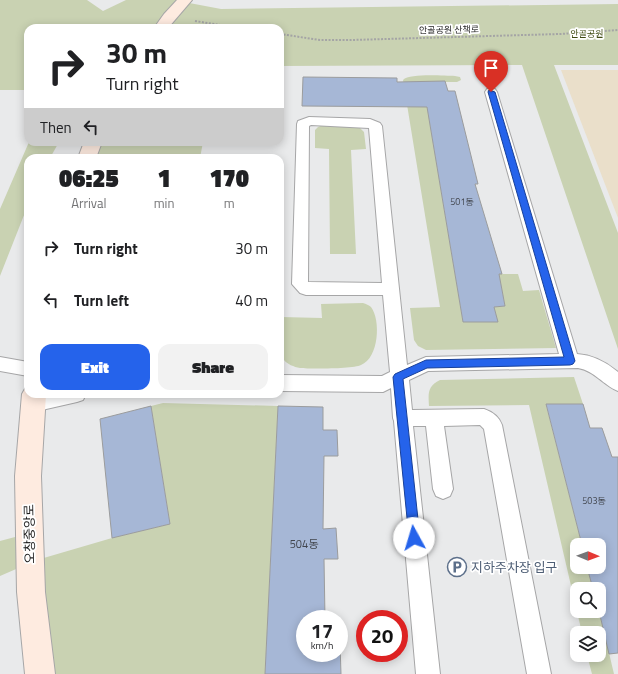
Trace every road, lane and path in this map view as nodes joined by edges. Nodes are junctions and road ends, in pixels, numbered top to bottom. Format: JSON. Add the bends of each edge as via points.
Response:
{"nodes":[{"id":1,"x":185,"y":0,"type":"edge"},
{"id":2,"x":165,"y":22,"type":"edge"},
{"id":3,"x":190,"y":24,"type":"edge"},
{"id":4,"x":618,"y":30,"type":"edge"},
{"id":5,"x":284,"y":35,"type":"edge"},
{"id":6,"x":491,"y":92,"type":"dead end"},
{"id":7,"x":390,"y":289,"type":"junction"},
{"id":8,"x":570,"y":361,"type":"junction"},
{"id":9,"x":0,"y":364,"type":"edge"},
{"id":10,"x":24,"y":368,"type":"edge"},
{"id":11,"x":398,"y":377,"type":"junction"},
{"id":12,"x":284,"y":383,"type":"edge"},
{"id":13,"x":618,"y":383,"type":"edge"},
{"id":14,"x":33,"y":399,"type":"edge"},
{"id":15,"x":402,"y":418,"type":"junction"},
{"id":16,"x":434,"y":418,"type":"junction"},
{"id":17,"x":443,"y":489,"type":"dead end"},
{"id":18,"x":40,"y":674,"type":"edge"},
{"id":19,"x":428,"y":674,"type":"edge"},
{"id":20,"x":539,"y":674,"type":"edge"}],
"edges":[{"from":1,"to":2,"type":"street"},
{"from":2,"to":3,"type":"path"},
{"from":4,"to":5,"type":"path","name":"안골공원 산책로","via":[[351,40],[320,40]]},
{"from":6,"to":8,"type":"lane"},
{"from":7,"to":7,"type":"lane","via":[[375,126],[370,122],[309,121],[303,124],[300,284],[306,289]]},
{"from":7,"to":11,"type":"lane"},
{"from":8,"to":11,"type":"lane","via":[[426,364]]},
{"from":8,"to":13,"type":"lane","via":[[589,362]]},
{"from":9,"to":10,"type":"lane"},
{"from":11,"to":12,"type":"lane","via":[[383,384]]},
{"from":11,"to":15,"type":"lane"},
{"from":14,"to":18,"type":"street","name":"오창중앙로","via":[[28,476],[30,592]]},
{"from":15,"to":16,"type":"lane"},
{"from":15,"to":19,"type":"lane"},
{"from":16,"to":17,"type":"lane"},
{"from":16,"to":20,"type":"lane","via":[[484,417],[493,425]]}]}
